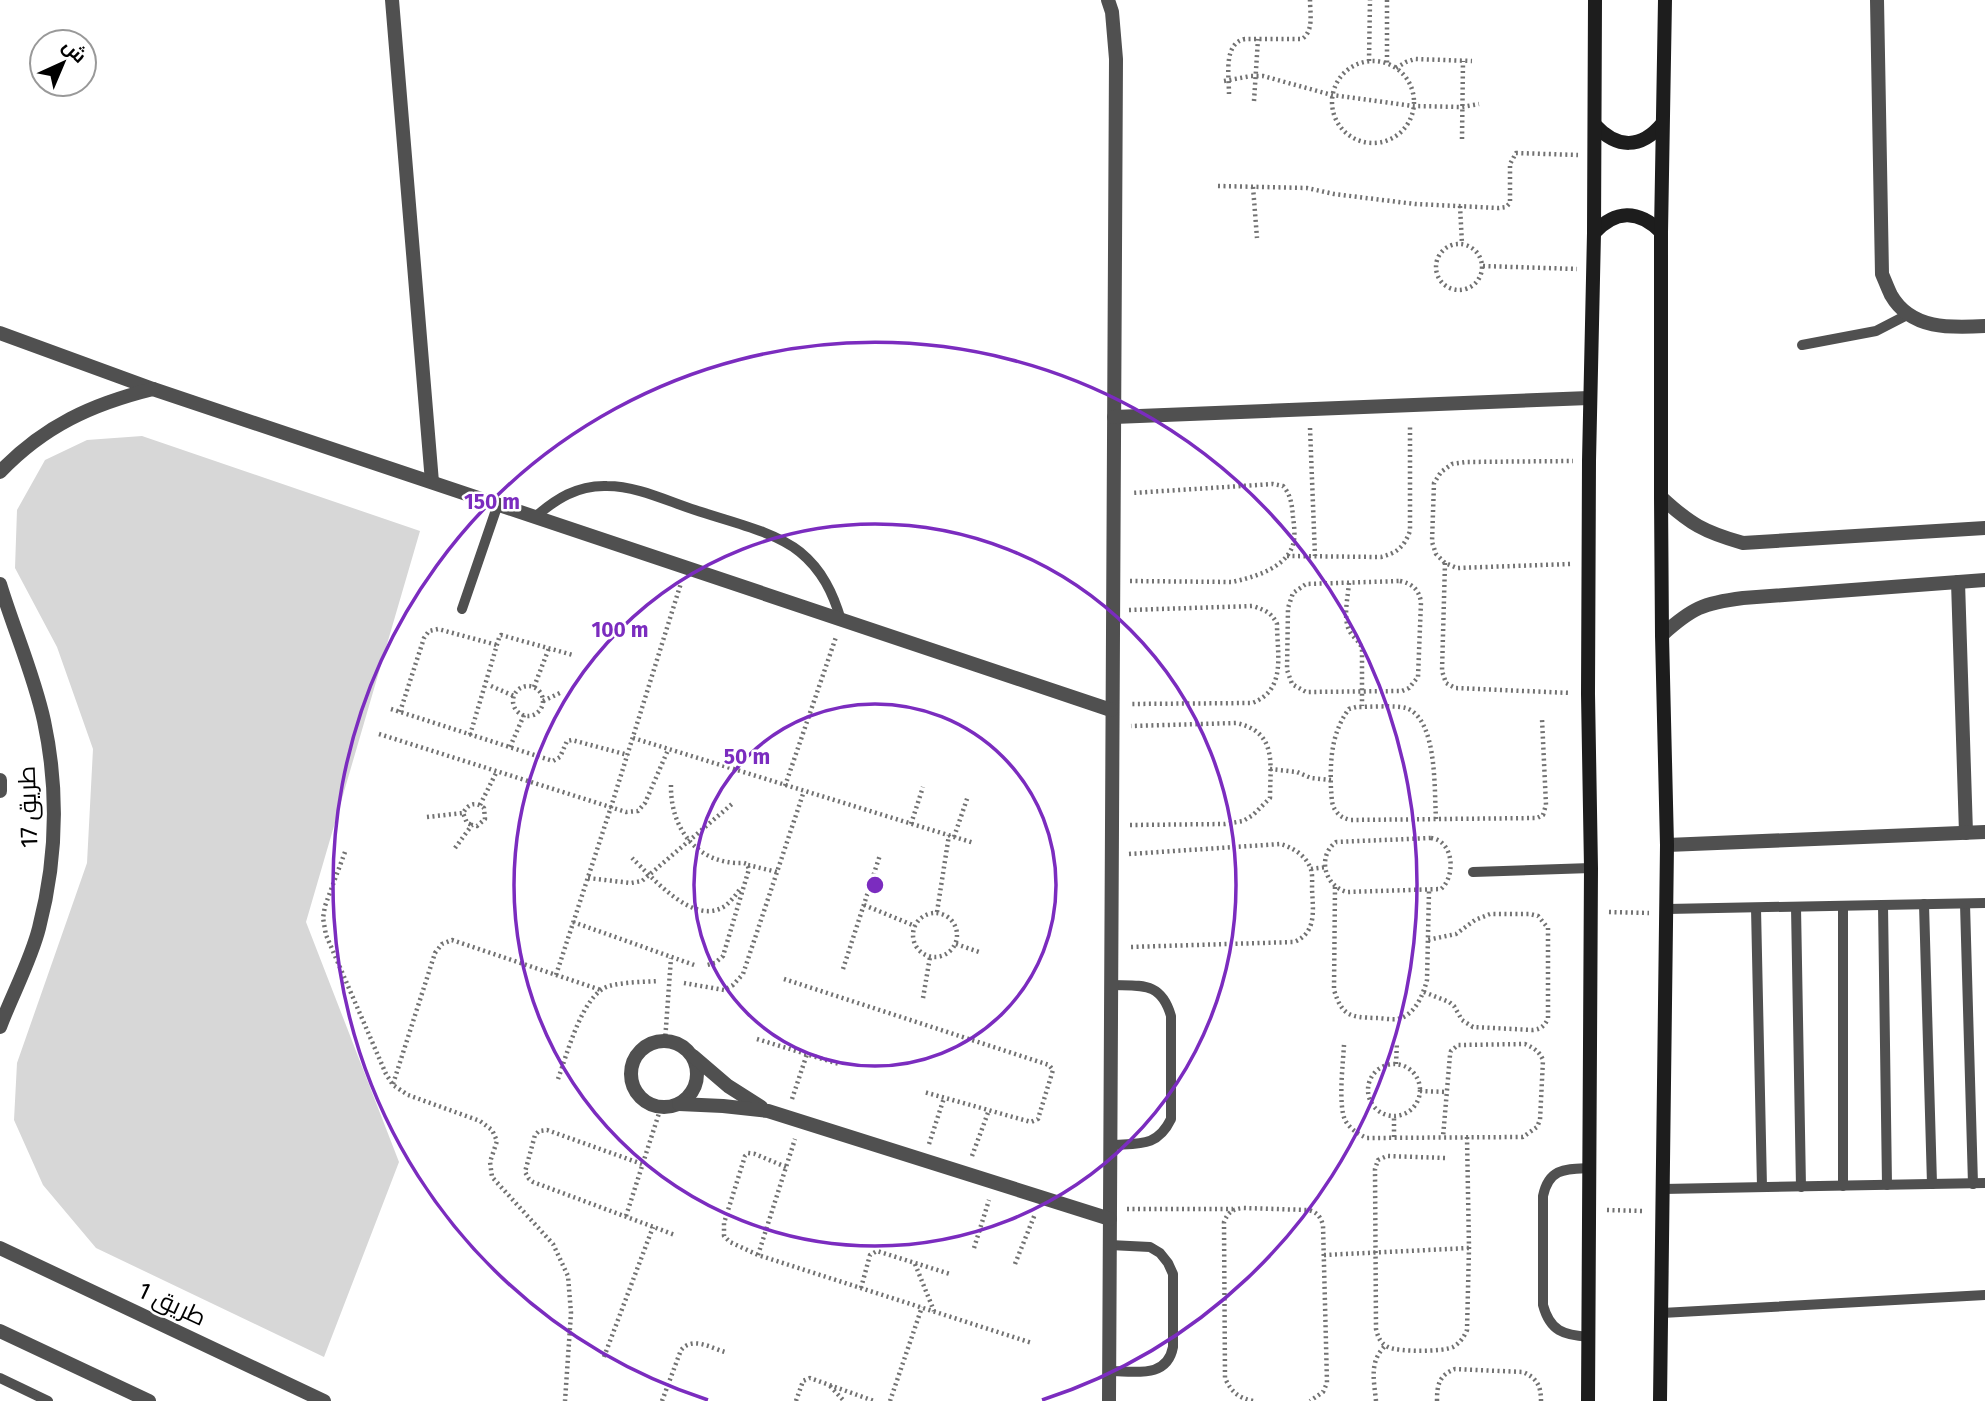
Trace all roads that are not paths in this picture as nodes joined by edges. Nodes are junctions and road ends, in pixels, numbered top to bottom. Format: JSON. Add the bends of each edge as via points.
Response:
{"nodes":[{"id":1,"x":392,"y":0,"type":"edge"},
{"id":2,"x":1108,"y":0,"type":"edge"},
{"id":3,"x":1594,"y":0,"type":"edge"},
{"id":4,"x":1665,"y":0,"type":"edge"},
{"id":5,"x":1877,"y":0,"type":"edge"},
{"id":6,"x":1662,"y":124,"type":"junction"},
{"id":7,"x":1595,"y":125,"type":"junction"},
{"id":8,"x":1661,"y":232,"type":"junction"},
{"id":9,"x":1594,"y":233,"type":"junction"},
{"id":10,"x":1909,"y":314,"type":"junction"},
{"id":11,"x":1985,"y":326,"type":"edge"},
{"id":12,"x":0,"y":332,"type":"edge"},
{"id":13,"x":1802,"y":345,"type":"dead end"},
{"id":14,"x":152,"y":389,"type":"junction"},
{"id":15,"x":1589,"y":398,"type":"junction"},
{"id":16,"x":1114,"y":417,"type":"junction"},
{"id":17,"x":0,"y":471,"type":"edge"},
{"id":18,"x":432,"y":482,"type":"junction"},
{"id":19,"x":1661,"y":497,"type":"junction"},
{"id":20,"x":498,"y":504,"type":"junction"},
{"id":21,"x":535,"y":517,"type":"junction"},
{"id":22,"x":1985,"y":528,"type":"edge"},
{"id":23,"x":1985,"y":580,"type":"edge"},
{"id":24,"x":1958,"y":582,"type":"junction"},
{"id":25,"x":0,"y":584,"type":"edge"},
{"id":26,"x":462,"y":609,"type":"dead end"},
{"id":27,"x":841,"y":620,"type":"junction"},
{"id":28,"x":1662,"y":635,"type":"junction"},
{"id":29,"x":1111,"y":707,"type":"junction"},
{"id":30,"x":0,"y":779,"type":"edge"},
{"id":31,"x":0,"y":791,"type":"edge"},
{"id":32,"x":1985,"y":832,"type":"edge"},
{"id":33,"x":1966,"y":833,"type":"junction"},
{"id":34,"x":1667,"y":845,"type":"junction"},
{"id":35,"x":1591,"y":868,"type":"junction"},
{"id":36,"x":1473,"y":872,"type":"dead end"},
{"id":37,"x":1985,"y":903,"type":"edge"},
{"id":38,"x":1924,"y":904,"type":"junction"},
{"id":39,"x":1965,"y":904,"type":"junction"},
{"id":40,"x":1882,"y":905,"type":"junction"},
{"id":41,"x":1843,"y":906,"type":"junction"},
{"id":42,"x":1796,"y":907,"type":"junction"},
{"id":43,"x":1756,"y":908,"type":"junction"},
{"id":44,"x":1666,"y":911,"type":"junction"},
{"id":45,"x":1111,"y":985,"type":"junction"},
{"id":46,"x":0,"y":1027,"type":"edge"},
{"id":47,"x":691,"y":1055,"type":"junction"},
{"id":48,"x":679,"y":1104,"type":"junction"},
{"id":49,"x":768,"y":1111,"type":"junction"},
{"id":50,"x":1110,"y":1145,"type":"junction"},
{"id":51,"x":1589,"y":1168,"type":"junction"},
{"id":52,"x":1985,"y":1183,"type":"edge"},
{"id":53,"x":1932,"y":1184,"type":"junction"},
{"id":54,"x":1973,"y":1184,"type":"junction"},
{"id":55,"x":1887,"y":1185,"type":"junction"},
{"id":56,"x":1801,"y":1186,"type":"junction"},
{"id":57,"x":1843,"y":1186,"type":"junction"},
{"id":58,"x":1762,"y":1187,"type":"junction"},
{"id":59,"x":1663,"y":1189,"type":"junction"},
{"id":60,"x":1110,"y":1214,"type":"junction"},
{"id":61,"x":1110,"y":1245,"type":"junction"},
{"id":62,"x":0,"y":1248,"type":"edge"},
{"id":63,"x":1985,"y":1295,"type":"edge"},
{"id":64,"x":1662,"y":1313,"type":"junction"},
{"id":65,"x":0,"y":1331,"type":"edge"},
{"id":66,"x":1589,"y":1337,"type":"junction"},
{"id":67,"x":1110,"y":1371,"type":"junction"},
{"id":68,"x":0,"y":1378,"type":"edge"},
{"id":69,"x":48,"y":1401,"type":"edge"},
{"id":70,"x":149,"y":1401,"type":"edge"},
{"id":71,"x":324,"y":1401,"type":"edge"},
{"id":72,"x":1109,"y":1401,"type":"edge"},
{"id":73,"x":1588,"y":1401,"type":"edge"},
{"id":74,"x":1660,"y":1401,"type":"edge"}],
"edges":[{"from":1,"to":18,"type":"street"},
{"from":2,"to":16,"type":"street","via":[[1116,58]]},
{"from":3,"to":7,"type":"street"},
{"from":4,"to":6,"type":"street"},
{"from":5,"to":10,"type":"street","via":[[1882,274],[1892,297]]},
{"from":6,"to":7,"type":"street","via":[[1643,141],[1629,144],[1604,135]]},
{"from":6,"to":8,"type":"street"},
{"from":7,"to":9,"type":"street"},
{"from":8,"to":9,"type":"street","via":[[1640,216],[1627,215],[1614,217]]},
{"from":8,"to":19,"type":"street"},
{"from":9,"to":15,"type":"street"},
{"from":10,"to":11,"type":"street","via":[[1930,325]]},
{"from":10,"to":13,"type":"lane","via":[[1876,331]]},
{"from":12,"to":14,"type":"street"},
{"from":14,"to":17,"type":"street","via":[[86,410],[27,446]]},
{"from":14,"to":18,"type":"street"},
{"from":15,"to":16,"type":"street"},
{"from":15,"to":35,"type":"street"},
{"from":16,"to":29,"type":"street"},
{"from":18,"to":20,"type":"street"},
{"from":19,"to":22,"type":"street","via":[[1684,519],[1743,543]]},
{"from":19,"to":28,"type":"street"},
{"from":20,"to":21,"type":"street"},
{"from":20,"to":26,"type":"lane"},
{"from":21,"to":27,"type":"street"},
{"from":21,"to":27,"type":"lane","via":[[555,500],[580,489],[606,486],[633,490],[777,538],[819,571]]},
{"from":23,"to":24,"type":"street"},
{"from":24,"to":28,"type":"street","via":[[1713,602],[1685,615]]},
{"from":24,"to":33,"type":"street"},
{"from":25,"to":46,"type":"street","name":"طريق 17","via":[[43,720],[53,772],[55,826],[50,879],[38,931]]},
{"from":27,"to":29,"type":"street"},
{"from":28,"to":34,"type":"street"},
{"from":29,"to":45,"type":"street"},
{"from":30,"to":31,"type":"street","name":"طريق 17"},
{"from":32,"to":33,"type":"street"},
{"from":33,"to":34,"type":"street"},
{"from":34,"to":44,"type":"street"},
{"from":35,"to":36,"type":"lane"},
{"from":35,"to":51,"type":"street"},
{"from":37,"to":39,"type":"lane"},
{"from":38,"to":39,"type":"lane"},
{"from":38,"to":40,"type":"lane"},
{"from":38,"to":53,"type":"lane"},
{"from":39,"to":54,"type":"lane"},
{"from":40,"to":41,"type":"lane"},
{"from":40,"to":55,"type":"lane"},
{"from":41,"to":42,"type":"lane"},
{"from":41,"to":57,"type":"lane"},
{"from":42,"to":43,"type":"lane"},
{"from":42,"to":56,"type":"lane"},
{"from":43,"to":44,"type":"lane"},
{"from":43,"to":58,"type":"lane"},
{"from":44,"to":59,"type":"street"},
{"from":45,"to":50,"type":"street"},
{"from":45,"to":50,"type":"lane","via":[[1149,986],[1168,1003],[1171,1119],[1149,1143]]},
{"from":47,"to":48,"type":"street","via":[[696,1082]]},
{"from":47,"to":48,"type":"street","via":[[675,1042],[652,1042],[641,1049],[630,1072],[638,1096],[649,1104]]},
{"from":47,"to":49,"type":"street","via":[[727,1086]]},
{"from":48,"to":49,"type":"street"},
{"from":49,"to":60,"type":"street","via":[[1043,1198]]},
{"from":50,"to":60,"type":"street"},
{"from":51,"to":66,"type":"street"},
{"from":51,"to":66,"type":"lane","via":[[1559,1171],[1545,1186],[1542,1305],[1560,1331]]},
{"from":52,"to":54,"type":"lane"},
{"from":53,"to":54,"type":"lane"},
{"from":53,"to":55,"type":"lane"},
{"from":55,"to":57,"type":"lane"},
{"from":56,"to":57,"type":"lane"},
{"from":56,"to":58,"type":"lane"},
{"from":58,"to":59,"type":"lane"},
{"from":59,"to":64,"type":"street"},
{"from":60,"to":61,"type":"street"},
{"from":61,"to":67,"type":"street"},
{"from":61,"to":67,"type":"lane","via":[[1150,1247],[1168,1263],[1173,1274],[1173,1346],[1165,1366],[1154,1371]]},
{"from":62,"to":71,"type":"street","name":"طريق 1"},
{"from":63,"to":64,"type":"lane"},
{"from":64,"to":74,"type":"street"},
{"from":65,"to":70,"type":"street"},
{"from":66,"to":73,"type":"street"},
{"from":67,"to":72,"type":"street"},
{"from":68,"to":69,"type":"lane"}]}
